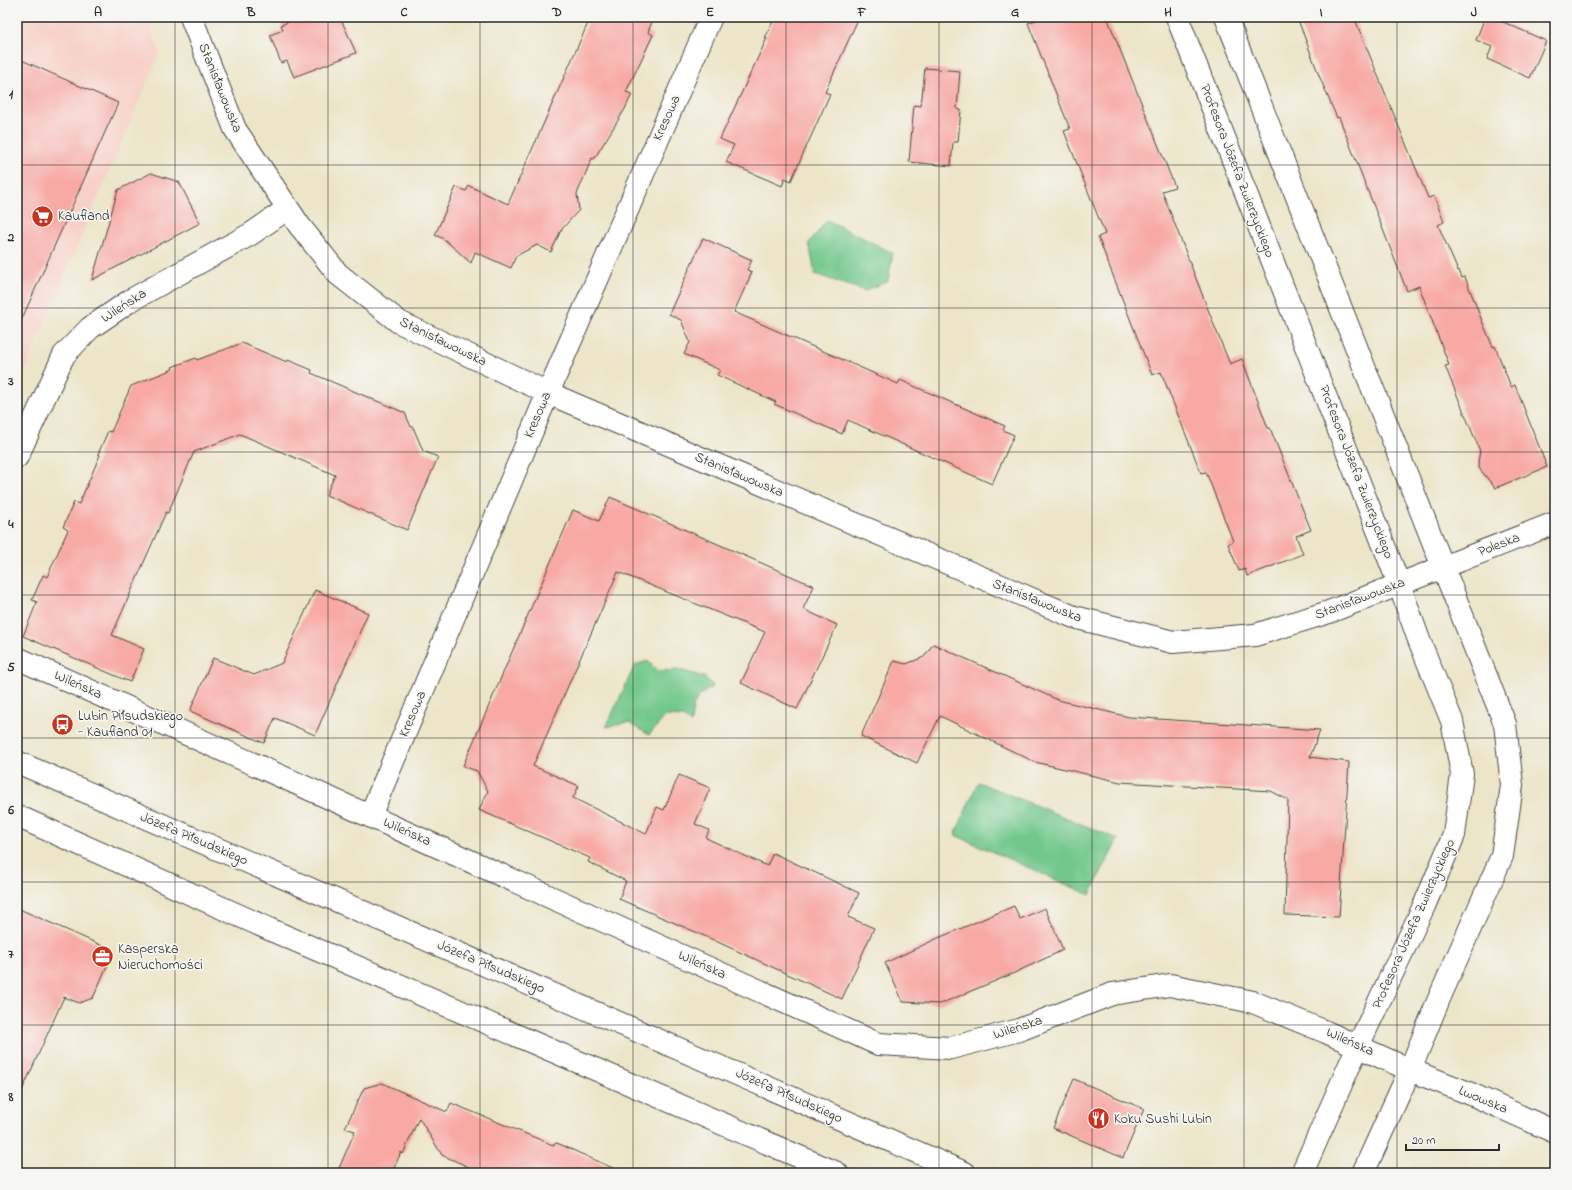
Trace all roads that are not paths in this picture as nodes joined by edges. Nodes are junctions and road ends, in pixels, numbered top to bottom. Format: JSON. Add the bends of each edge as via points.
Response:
{"nodes":[{"id":1,"x":191,"y":17,"type":"edge"},
{"id":2,"x":712,"y":17,"type":"edge"},
{"id":3,"x":1177,"y":17,"type":"edge"},
{"id":4,"x":1226,"y":17,"type":"edge"},
{"id":5,"x":287,"y":209,"type":"junction"},
{"id":6,"x":548,"y":394,"type":"junction"},
{"id":7,"x":17,"y":457,"type":"edge"},
{"id":8,"x":1555,"y":523,"type":"edge"},
{"id":9,"x":1442,"y":566,"type":"junction"},
{"id":10,"x":1400,"y":584,"type":"junction"},
{"id":11,"x":17,"y":658,"type":"edge"},
{"id":12,"x":17,"y":762,"type":"edge"},
{"id":13,"x":17,"y":816,"type":"edge"},
{"id":14,"x":370,"y":816,"type":"junction"},
{"id":15,"x":1358,"y":1046,"type":"junction"},
{"id":16,"x":1410,"y":1070,"type":"junction"},
{"id":17,"x":1555,"y":1132,"type":"edge"},
{"id":18,"x":837,"y":1173,"type":"edge"},
{"id":19,"x":965,"y":1173,"type":"edge"},
{"id":20,"x":1302,"y":1173,"type":"edge"},
{"id":21,"x":1363,"y":1173,"type":"edge"}],
"edges":[{"from":1,"to":5,"type":"street","name":"Stanisławowska","via":[[235,129]]},
{"from":2,"to":6,"type":"street","name":"Kresowa"},
{"from":3,"to":10,"type":"street","name":"Profesora Józefa Zwierzyckiego"},
{"from":4,"to":9,"type":"street"},
{"from":5,"to":6,"type":"street","name":"Stanisławowska","via":[[338,274],[399,322]]},
{"from":5,"to":7,"type":"street","name":"Wileńska","via":[[251,234],[131,300],[90,328],[64,355]]},
{"from":6,"to":10,"type":"street","name":"Stanisławowska","via":[[1074,617],[1173,642],[1255,635],[1329,612]]},
{"from":6,"to":14,"type":"street","name":"Kresowa"},
{"from":8,"to":9,"type":"street","name":"Poleska"},
{"from":9,"to":10,"type":"street","name":"Stanisławowska"},
{"from":9,"to":16,"type":"street","via":[[1505,724],[1512,785],[1502,856]]},
{"from":10,"to":15,"type":"street","name":"Profesora Józefa Zwierzyckiego","via":[[1419,640],[1452,721],[1462,774],[1454,835],[1424,906]]},
{"from":11,"to":14,"type":"street","name":"Wileńska"},
{"from":12,"to":19,"type":"street","name":"Józefa Piłsudskiego"},
{"from":13,"to":18,"type":"street","via":[[278,932]]},
{"from":14,"to":15,"type":"street","name":"Wileńska","via":[[878,1044],[951,1048],[1020,1030],[1112,994],[1170,985],[1253,1002]]},
{"from":15,"to":16,"type":"street","name":"Wileńska"},
{"from":15,"to":20,"type":"street","name":"Profesora Józefa Zwierzyckiego"},
{"from":16,"to":17,"type":"street","name":"Lwowska"},
{"from":16,"to":21,"type":"street"}]}
